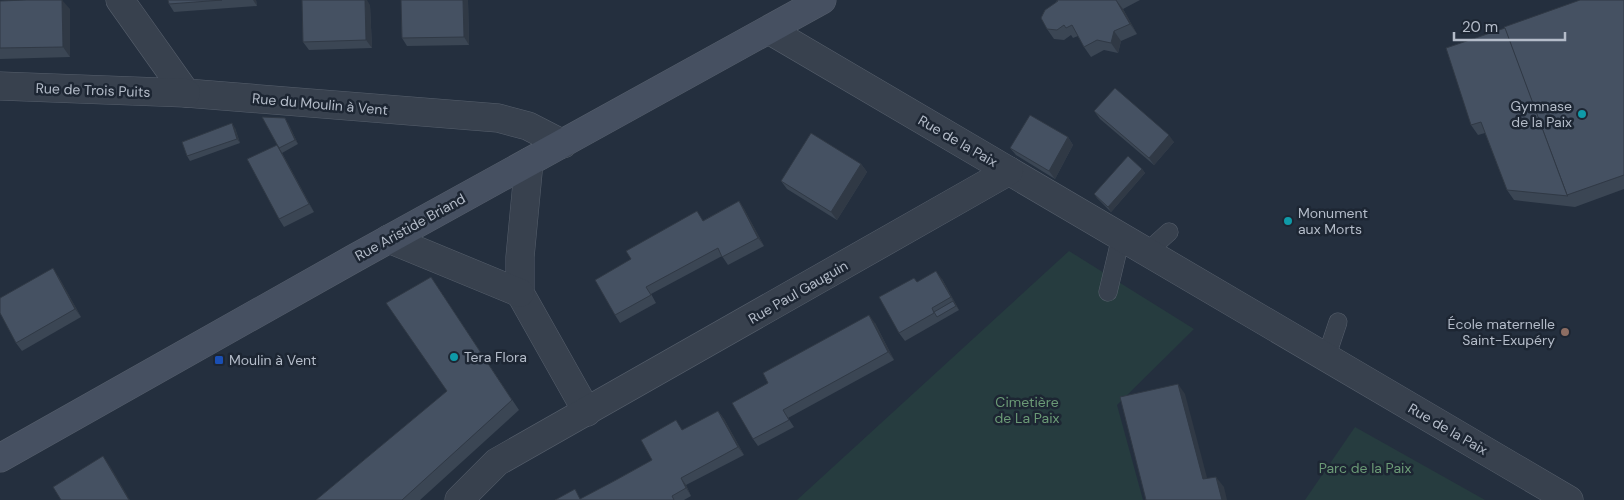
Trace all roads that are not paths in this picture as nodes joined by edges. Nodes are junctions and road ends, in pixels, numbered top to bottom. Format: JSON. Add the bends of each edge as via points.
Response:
{"nodes":[{"id":1,"x":120,"y":0,"type":"edge"},
{"id":2,"x":822,"y":0,"type":"edge"},
{"id":3,"x":769,"y":30,"type":"junction"},
{"id":4,"x":0,"y":86,"type":"edge"},
{"id":5,"x":186,"y":93,"type":"junction"},
{"id":6,"x":563,"y":144,"type":"junction"},
{"id":7,"x":529,"y":162,"type":"junction"},
{"id":8,"x":1009,"y":172,"type":"junction"},
{"id":9,"x":1169,"y":232,"type":"dead end"},
{"id":10,"x":1121,"y":237,"type":"junction"},
{"id":11,"x":389,"y":239,"type":"junction"},
{"id":12,"x":1147,"y":252,"type":"junction"},
{"id":13,"x":1108,"y":292,"type":"dead end"},
{"id":14,"x":520,"y":293,"type":"junction"},
{"id":15,"x":1338,"y":322,"type":"dead end"},
{"id":16,"x":1326,"y":358,"type":"junction"},
{"id":17,"x":587,"y":412,"type":"junction"},
{"id":18,"x":0,"y":458,"type":"edge"},
{"id":19,"x":459,"y":500,"type":"edge"},
{"id":20,"x":1569,"y":500,"type":"edge"}],
"edges":[{"from":1,"to":5,"type":"street"},
{"from":2,"to":3,"type":"main road","name":"Rue Aristide Briand"},
{"from":3,"to":6,"type":"main road","name":"Rue Aristide Briand"},
{"from":3,"to":8,"type":"street","name":"Rue de la Paix"},
{"from":4,"to":5,"type":"street","name":"Rue de Trois Puits"},
{"from":5,"to":6,"type":"street","name":"Rue du Moulin à Vent","via":[[498,118],[528,126]]},
{"from":6,"to":7,"type":"main road","name":"Rue Aristide Briand"},
{"from":7,"to":11,"type":"main road","name":"Rue Aristide Briand"},
{"from":7,"to":14,"type":"street"},
{"from":8,"to":10,"type":"street","name":"Rue de la Paix"},
{"from":8,"to":17,"type":"street","name":"Rue Paul Gauguin"},
{"from":9,"to":12,"type":"lane"},
{"from":10,"to":12,"type":"street","name":"Rue de la Paix"},
{"from":10,"to":13,"type":"lane"},
{"from":11,"to":14,"type":"street"},
{"from":11,"to":18,"type":"main road","name":"Rue Aristide Briand"},
{"from":12,"to":16,"type":"street","name":"Rue de la Paix"},
{"from":14,"to":17,"type":"street"},
{"from":15,"to":16,"type":"lane"},
{"from":16,"to":20,"type":"street","name":"Rue de la Paix"},
{"from":17,"to":19,"type":"street","name":"Rue Paul Gauguin","via":[[497,462]]}]}
